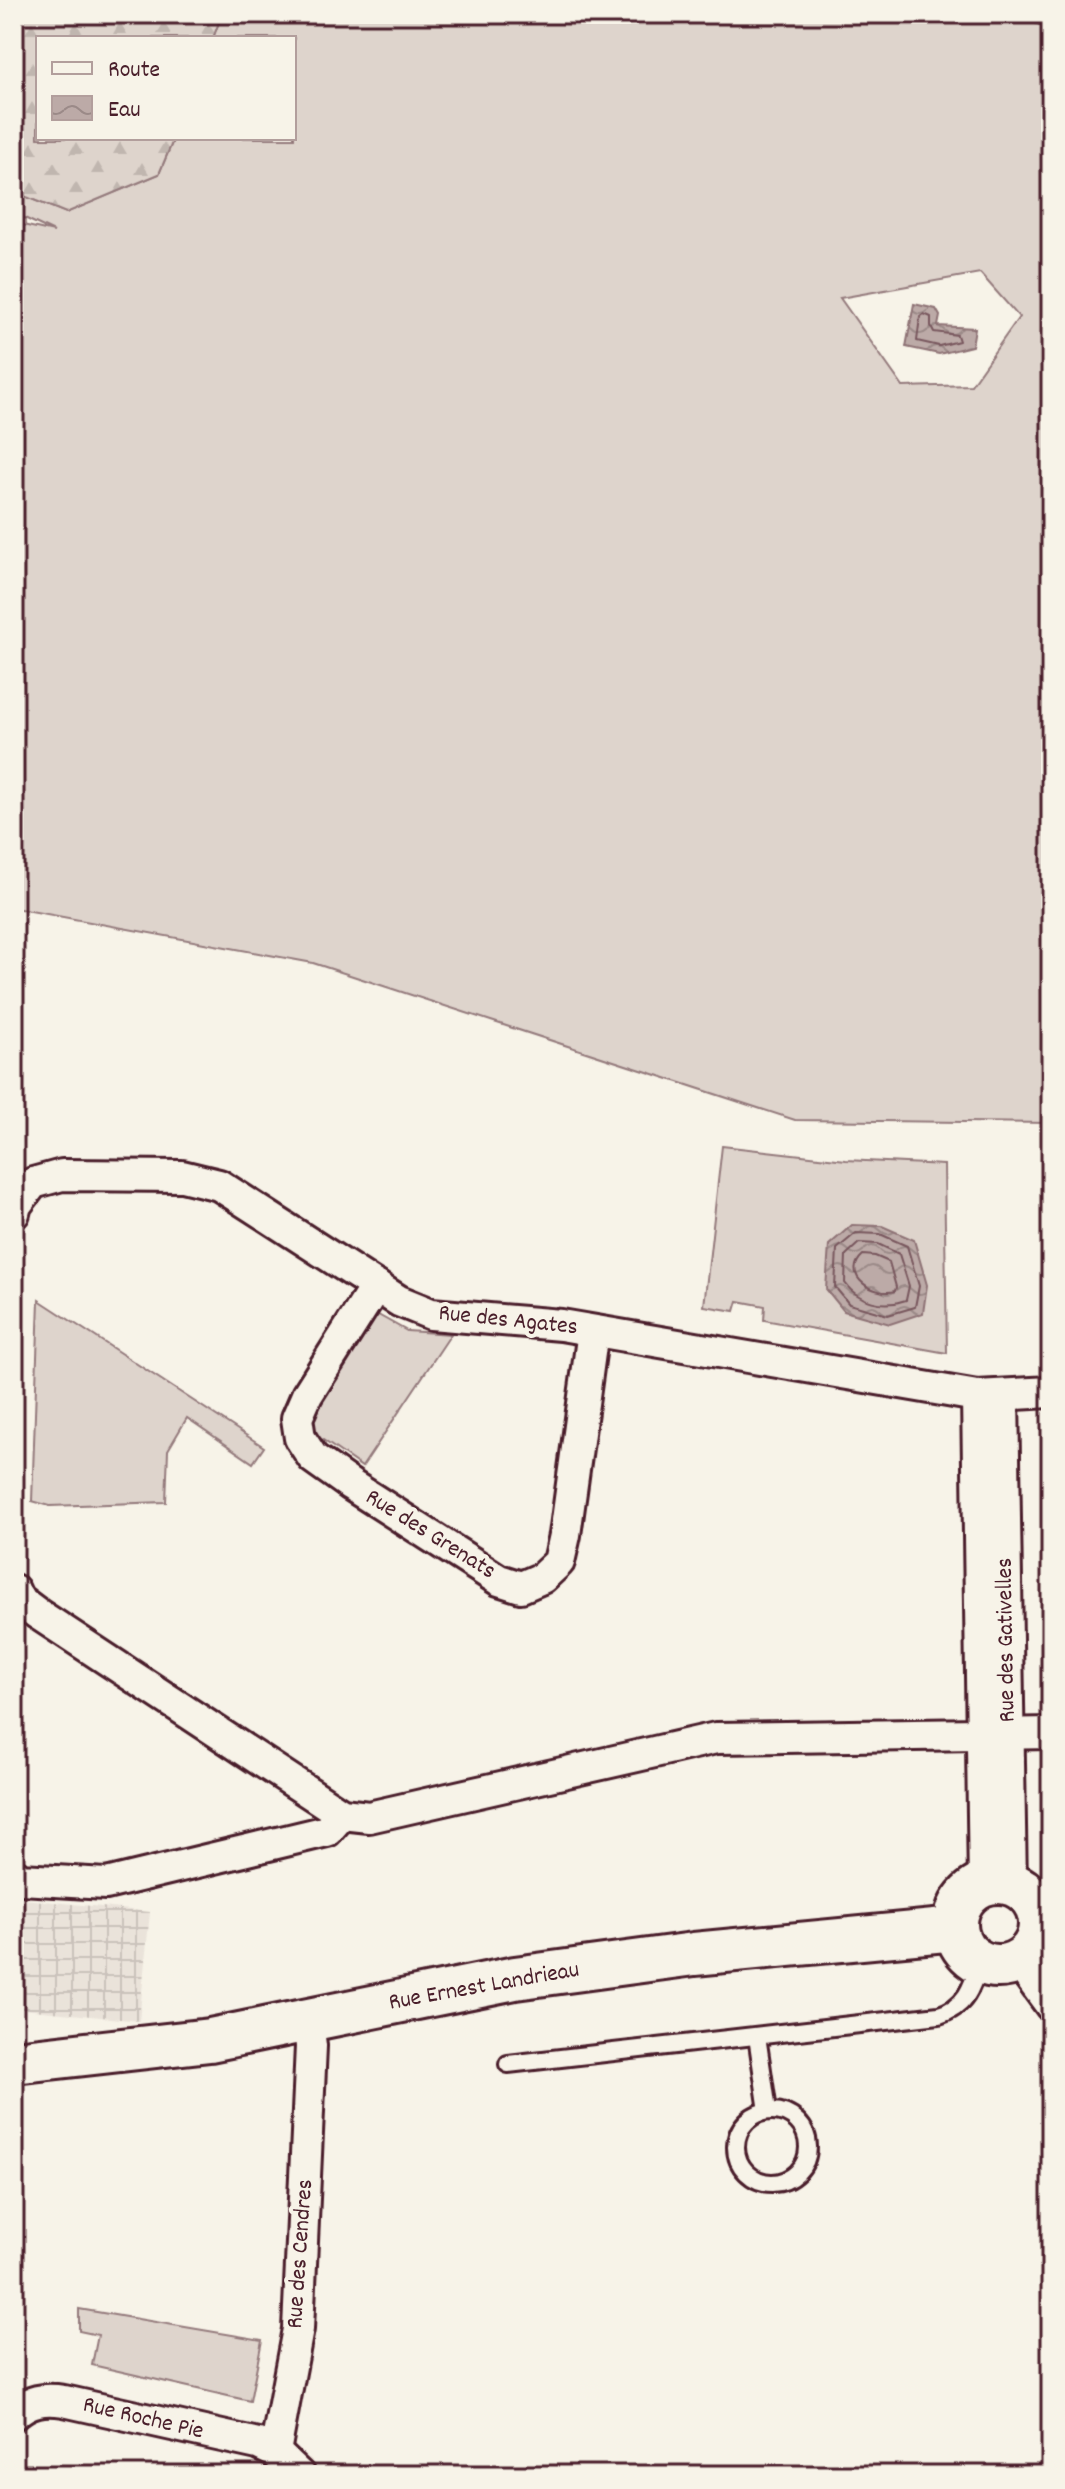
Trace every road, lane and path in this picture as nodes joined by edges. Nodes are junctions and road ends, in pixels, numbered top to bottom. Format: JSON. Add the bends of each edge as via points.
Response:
{"nodes":[{"id":1,"x":14,"y":1213,"type":"edge"},
{"id":2,"x":376,"y":1286,"type":"junction"},
{"id":3,"x":593,"y":1331,"type":"junction"},
{"id":4,"x":1051,"y":1392,"type":"edge"},
{"id":5,"x":990,"y":1396,"type":"junction"},
{"id":6,"x":15,"y":1599,"type":"edge"},
{"id":7,"x":1051,"y":1733,"type":"edge"},
{"id":8,"x":995,"y":1736,"type":"junction"},
{"id":9,"x":342,"y":1814,"type":"junction"},
{"id":10,"x":14,"y":1874,"type":"edge"},
{"id":11,"x":1021,"y":1899,"type":"edge"},
{"id":12,"x":956,"y":1929,"type":"junction"},
{"id":13,"x":999,"y":1962,"type":"junction"},
{"id":14,"x":1051,"y":2006,"type":"edge"},
{"id":15,"x":308,"y":2021,"type":"junction"},
{"id":16,"x":757,"y":2036,"type":"junction"},
{"id":17,"x":14,"y":2062,"type":"edge"},
{"id":18,"x":508,"y":2064,"type":"dead end"},
{"id":19,"x":768,"y":2111,"type":"junction"},
{"id":20,"x":14,"y":2414,"type":"edge"},
{"id":21,"x":275,"y":2452,"type":"junction"},
{"id":22,"x":299,"y":2475,"type":"edge"}],
"edges":[{"from":1,"to":2,"type":"street","name":"Rue des Agates","via":[[33,1183],[62,1175],[182,1176],[219,1185]]},
{"from":2,"to":3,"type":"street","name":"Rue des Agates","via":[[431,1314]]},
{"from":2,"to":3,"type":"street","name":"Rue des Grenats","via":[[307,1395],[297,1418],[300,1438],[313,1458],[351,1485],[499,1580],[521,1587],[542,1578],[559,1562]]},
{"from":3,"to":5,"type":"street","name":"Rue des Agates"},
{"from":4,"to":5,"type":"street","name":"Rue des Agates"},
{"from":5,"to":8,"type":"street","name":"Rue des Gativelles"},
{"from":6,"to":9,"type":"street"},
{"from":7,"to":8,"type":"street"},
{"from":8,"to":9,"type":"street","via":[[716,1738],[369,1817]]},
{"from":8,"to":11,"type":"street","name":"Rue des Gativelles"},
{"from":9,"to":10,"type":"street","via":[[327,1831],[106,1884],[21,1879]]},
{"from":11,"to":12,"type":"street","via":[[971,1892],[962,1902]]},
{"from":11,"to":13,"type":"street","via":[[1040,1928],[1036,1941],[1029,1952]]},
{"from":12,"to":13,"type":"street","via":[[969,1954]]},
{"from":12,"to":15,"type":"street","name":"Rue Ernest Landrieau","via":[[694,1954],[515,1978]]},
{"from":13,"to":14,"type":"street"},
{"from":13,"to":16,"type":"lane","via":[[952,2011],[939,2015]]},
{"from":15,"to":17,"type":"street","name":"Rue Ernest Landrieau","via":[[210,2040]]},
{"from":15,"to":21,"type":"street","name":"Rue des Cendres","via":[[298,2329]]},
{"from":16,"to":18,"type":"lane"},
{"from":16,"to":19,"type":"lane"},
{"from":19,"to":19,"type":"lane","via":[[746,2122],[736,2144],[742,2168],[774,2184],[796,2175],[808,2144],[790,2116]]},
{"from":20,"to":21,"type":"street","name":"Rue Roche Pie","via":[[25,2404],[51,2399]]},
{"from":21,"to":22,"type":"street"}]}
